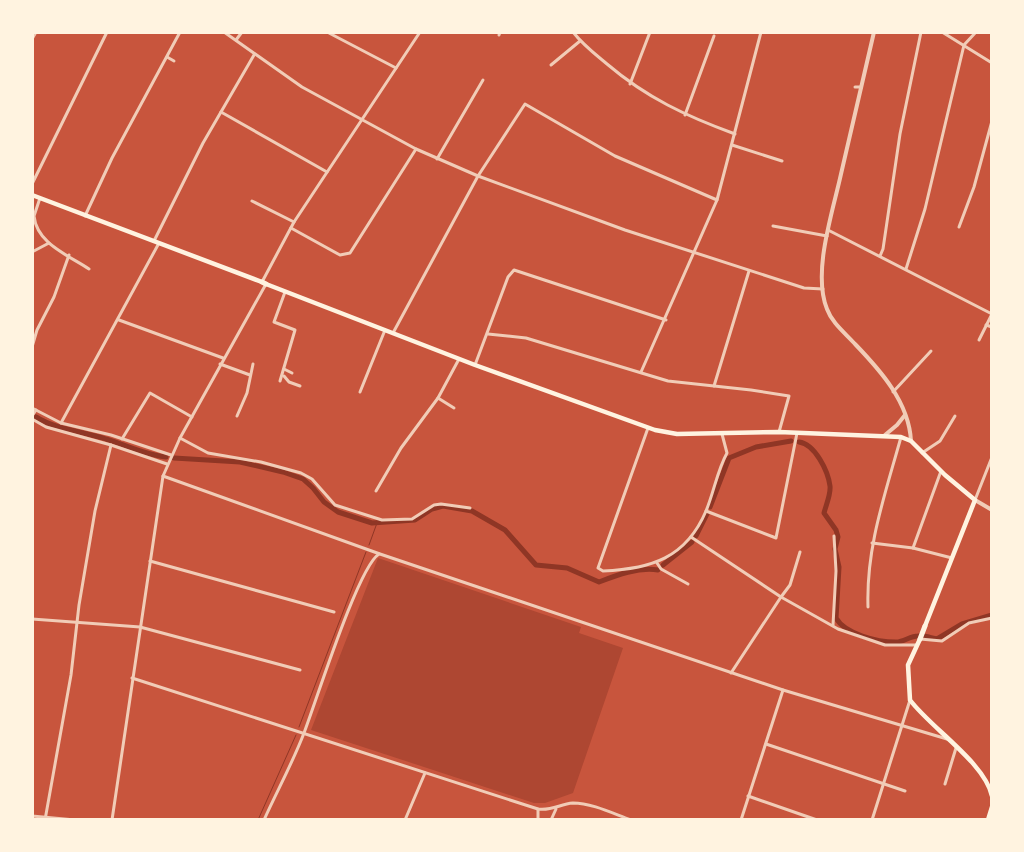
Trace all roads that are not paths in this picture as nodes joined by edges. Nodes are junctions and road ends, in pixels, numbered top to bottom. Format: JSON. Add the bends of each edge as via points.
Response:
{"nodes":[{"id":1,"x":36,"y":32,"type":"edge"},
{"id":2,"x":107,"y":32,"type":"edge"},
{"id":3,"x":180,"y":32,"type":"edge"},
{"id":4,"x":224,"y":32,"type":"edge"},
{"id":5,"x":242,"y":32,"type":"edge"},
{"id":6,"x":420,"y":32,"type":"edge"},
{"id":7,"x":573,"y":32,"type":"edge"},
{"id":8,"x":650,"y":32,"type":"edge"},
{"id":9,"x":761,"y":32,"type":"edge"},
{"id":10,"x":874,"y":32,"type":"edge"},
{"id":11,"x":922,"y":32,"type":"edge"},
{"id":12,"x":942,"y":32,"type":"edge"},
{"id":13,"x":976,"y":32,"type":"edge"},
{"id":14,"x":329,"y":33,"type":"edge"},
{"id":15,"x":714,"y":36,"type":"dead end"},
{"id":16,"x":32,"y":39,"type":"edge"},
{"id":17,"x":236,"y":40,"type":"junction"},
{"id":18,"x":580,"y":41,"type":"junction"},
{"id":19,"x":964,"y":45,"type":"junction"},
{"id":20,"x":254,"y":55,"type":"junction"},
{"id":21,"x":167,"y":57,"type":"junction"},
{"id":22,"x":174,"y":61,"type":"dead end"},
{"id":23,"x":992,"y":63,"type":"edge"},
{"id":24,"x":551,"y":65,"type":"dead end"},
{"id":25,"x":396,"y":68,"type":"junction"},
{"id":26,"x":483,"y":80,"type":"dead end"},
{"id":27,"x":630,"y":84,"type":"junction"},
{"id":28,"x":855,"y":87,"type":"dead end"},
{"id":29,"x":861,"y":87,"type":"junction"},
{"id":30,"x":220,"y":112,"type":"junction"},
{"id":31,"x":686,"y":115,"type":"junction"},
{"id":32,"x":361,"y":120,"type":"junction"},
{"id":33,"x":992,"y":121,"type":"edge"},
{"id":34,"x":735,"y":134,"type":"junction"},
{"id":35,"x":732,"y":145,"type":"junction"},
{"id":36,"x":416,"y":150,"type":"junction"},
{"id":37,"x":437,"y":158,"type":"junction"},
{"id":38,"x":782,"y":161,"type":"dead end"},
{"id":39,"x":327,"y":172,"type":"junction"},
{"id":40,"x":478,"y":176,"type":"junction"},
{"id":41,"x":32,"y":184,"type":"edge"},
{"id":42,"x":32,"y":195,"type":"edge"},
{"id":43,"x":40,"y":198,"type":"junction"},
{"id":44,"x":717,"y":200,"type":"junction"},
{"id":45,"x":252,"y":201,"type":"dead end"},
{"id":46,"x":85,"y":216,"type":"junction"},
{"id":47,"x":294,"y":222,"type":"junction"},
{"id":48,"x":773,"y":226,"type":"dead end"},
{"id":49,"x":959,"y":227,"type":"dead end"},
{"id":50,"x":291,"y":228,"type":"junction"},
{"id":51,"x":828,"y":230,"type":"junction"},
{"id":52,"x":827,"y":236,"type":"junction"},
{"id":53,"x":154,"y":241,"type":"junction"},
{"id":54,"x":49,"y":243,"type":"junction"},
{"id":55,"x":160,"y":243,"type":"junction"},
{"id":56,"x":32,"y":252,"type":"edge"},
{"id":57,"x":694,"y":253,"type":"junction"},
{"id":58,"x":69,"y":255,"type":"junction"},
{"id":59,"x":880,"y":256,"type":"junction"},
{"id":60,"x":89,"y":269,"type":"dead end"},
{"id":61,"x":906,"y":269,"type":"junction"},
{"id":62,"x":749,"y":271,"type":"junction"},
{"id":63,"x":264,"y":283,"type":"junction"},
{"id":64,"x":822,"y":290,"type":"junction"},
{"id":65,"x":286,"y":291,"type":"junction"},
{"id":66,"x":992,"y":314,"type":"edge"},
{"id":67,"x":119,"y":320,"type":"junction"},
{"id":68,"x":666,"y":320,"type":"junction"},
{"id":69,"x":986,"y":325,"type":"junction"},
{"id":70,"x":992,"y":327,"type":"edge"},
{"id":71,"x":386,"y":330,"type":"junction"},
{"id":72,"x":393,"y":333,"type":"junction"},
{"id":73,"x":488,"y":334,"type":"junction"},
{"id":74,"x":979,"y":340,"type":"dead end"},
{"id":75,"x":32,"y":347,"type":"edge"},
{"id":76,"x":930,"y":351,"type":"dead end"},
{"id":77,"x":222,"y":358,"type":"junction"},
{"id":78,"x":459,"y":359,"type":"junction"},
{"id":79,"x":220,"y":364,"type":"junction"},
{"id":80,"x":253,"y":364,"type":"dead end"},
{"id":81,"x":475,"y":365,"type":"junction"},
{"id":82,"x":283,"y":369,"type":"junction"},
{"id":83,"x":642,"y":372,"type":"junction"},
{"id":84,"x":292,"y":373,"type":"dead end"},
{"id":85,"x":250,"y":375,"type":"junction"},
{"id":86,"x":284,"y":375,"type":"junction"},
{"id":87,"x":280,"y":382,"type":"dead end"},
{"id":88,"x":300,"y":386,"type":"dead end"},
{"id":89,"x":714,"y":386,"type":"junction"},
{"id":90,"x":360,"y":392,"type":"dead end"},
{"id":91,"x":894,"y":392,"type":"junction"},
{"id":92,"x":438,"y":398,"type":"junction"},
{"id":93,"x":454,"y":408,"type":"dead end"},
{"id":94,"x":34,"y":409,"type":"edge"},
{"id":95,"x":904,"y":415,"type":"junction"},
{"id":96,"x":192,"y":416,"type":"junction"},
{"id":97,"x":237,"y":416,"type":"dead end"},
{"id":98,"x":955,"y":416,"type":"dead end"},
{"id":99,"x":32,"y":418,"type":"edge"},
{"id":100,"x":61,"y":423,"type":"junction"},
{"id":101,"x":648,"y":428,"type":"junction"},
{"id":102,"x":779,"y":432,"type":"junction"},
{"id":103,"x":797,"y":432,"type":"junction"},
{"id":104,"x":722,"y":434,"type":"junction"},
{"id":105,"x":885,"y":435,"type":"junction"},
{"id":106,"x":901,"y":437,"type":"junction"},
{"id":107,"x":180,"y":438,"type":"junction"},
{"id":108,"x":122,"y":440,"type":"junction"},
{"id":109,"x":911,"y":441,"type":"junction"},
{"id":110,"x":111,"y":445,"type":"junction"},
{"id":111,"x":922,"y":453,"type":"junction"},
{"id":112,"x":171,"y":455,"type":"junction"},
{"id":113,"x":992,"y":457,"type":"edge"},
{"id":114,"x":167,"y":464,"type":"junction"},
{"id":115,"x":990,"y":466,"type":"edge"},
{"id":116,"x":940,"y":471,"type":"junction"},
{"id":117,"x":163,"y":476,"type":"junction"},
{"id":118,"x":376,"y":491,"type":"dead end"},
{"id":119,"x":975,"y":500,"type":"junction"},
{"id":120,"x":470,"y":508,"type":"dead end"},
{"id":121,"x":992,"y":510,"type":"edge"},
{"id":122,"x":706,"y":511,"type":"junction"},
{"id":123,"x":834,"y":536,"type":"dead end"},
{"id":124,"x":691,"y":537,"type":"junction"},
{"id":125,"x":872,"y":543,"type":"junction"},
{"id":126,"x":913,"y":548,"type":"junction"},
{"id":127,"x":800,"y":552,"type":"dead end"},
{"id":128,"x":380,"y":554,"type":"junction"},
{"id":129,"x":953,"y":558,"type":"junction"},
{"id":130,"x":150,"y":561,"type":"junction"},
{"id":131,"x":657,"y":564,"type":"junction"},
{"id":132,"x":688,"y":584,"type":"dead end"},
{"id":133,"x":781,"y":597,"type":"junction"},
{"id":134,"x":868,"y":607,"type":"dead end"},
{"id":135,"x":334,"y":612,"type":"dead end"},
{"id":136,"x":992,"y":618,"type":"edge"},
{"id":137,"x":32,"y":619,"type":"edge"},
{"id":138,"x":77,"y":622,"type":"junction"},
{"id":139,"x":833,"y":624,"type":"junction"},
{"id":140,"x":925,"y":626,"type":"joint"},
{"id":141,"x":140,"y":627,"type":"junction"},
{"id":142,"x":920,"y":639,"type":"junction"},
{"id":143,"x":917,"y":645,"type":"junction"},
{"id":144,"x":300,"y":670,"type":"dead end"},
{"id":145,"x":731,"y":673,"type":"junction"},
{"id":146,"x":132,"y":678,"type":"junction"},
{"id":147,"x":784,"y":690,"type":"junction"},
{"id":148,"x":910,"y":700,"type":"junction"},
{"id":149,"x":772,"y":705,"type":"dead end"},
{"id":150,"x":778,"y":707,"type":"junction"},
{"id":151,"x":903,"y":725,"type":"junction"},
{"id":152,"x":304,"y":733,"type":"junction"},
{"id":153,"x":947,"y":739,"type":"junction"},
{"id":154,"x":766,"y":744,"type":"junction"},
{"id":155,"x":956,"y":748,"type":"junction"},
{"id":156,"x":425,"y":773,"type":"junction"},
{"id":157,"x":884,"y":782,"type":"junction"},
{"id":158,"x":945,"y":784,"type":"dead end"},
{"id":159,"x":905,"y":791,"type":"dead end"},
{"id":160,"x":748,"y":796,"type":"junction"},
{"id":161,"x":992,"y":796,"type":"edge"},
{"id":162,"x":992,"y":806,"type":"edge"},
{"id":163,"x":538,"y":808,"type":"junction"},
{"id":164,"x":557,"y":808,"type":"junction"},
{"id":165,"x":544,"y":810,"type":"junction"},
{"id":166,"x":32,"y":816,"type":"edge"},
{"id":167,"x":45,"y":818,"type":"edge"},
{"id":168,"x":551,"y":819,"type":"edge"},
{"id":169,"x":75,"y":820,"type":"edge"},
{"id":170,"x":112,"y":820,"type":"edge"},
{"id":171,"x":264,"y":820,"type":"edge"},
{"id":172,"x":405,"y":820,"type":"edge"},
{"id":173,"x":538,"y":820,"type":"edge"},
{"id":174,"x":631,"y":820,"type":"edge"},
{"id":175,"x":741,"y":820,"type":"edge"},
{"id":176,"x":817,"y":820,"type":"edge"},
{"id":177,"x":872,"y":820,"type":"edge"},
{"id":178,"x":988,"y":820,"type":"edge"}],
"edges":[{"from":1,"to":16,"type":"street"},
{"from":2,"to":41,"type":"street"},
{"from":3,"to":21,"type":"street"},
{"from":4,"to":17,"type":"street"},
{"from":5,"to":17,"type":"street"},
{"from":6,"to":25,"type":"street"},
{"from":7,"to":18,"type":"street"},
{"from":8,"to":27,"type":"street"},
{"from":9,"to":34,"type":"street"},
{"from":10,"to":29,"type":"street"},
{"from":11,"to":59,"type":"street","via":[[902,125],[884,249]]},
{"from":12,"to":19,"type":"street"},
{"from":13,"to":19,"type":"street"},
{"from":14,"to":25,"type":"street"},
{"from":15,"to":31,"type":"street"},
{"from":17,"to":20,"type":"street"},
{"from":18,"to":24,"type":"street"},
{"from":18,"to":27,"type":"street"},
{"from":19,"to":23,"type":"street"},
{"from":19,"to":61,"type":"street","via":[[925,209]]},
{"from":20,"to":30,"type":"street"},
{"from":20,"to":32,"type":"street"},
{"from":21,"to":22,"type":"street"},
{"from":21,"to":46,"type":"street","via":[[112,158]]},
{"from":25,"to":32,"type":"street"},
{"from":26,"to":37,"type":"street"},
{"from":27,"to":31,"type":"street"},
{"from":28,"to":29,"type":"street"},
{"from":29,"to":51,"type":"street"},
{"from":30,"to":39,"type":"street"},
{"from":30,"to":53,"type":"street"},
{"from":31,"to":34,"type":"street"},
{"from":32,"to":36,"type":"street"},
{"from":32,"to":39,"type":"street"},
{"from":33,"to":49,"type":"street","via":[[972,194]]},
{"from":34,"to":35,"type":"street"},
{"from":35,"to":38,"type":"street"},
{"from":35,"to":44,"type":"street"},
{"from":36,"to":37,"type":"street"},
{"from":36,"to":50,"type":"street","via":[[350,254],[340,255]]},
{"from":37,"to":40,"type":"street"},
{"from":39,"to":47,"type":"street"},
{"from":40,"to":44,"type":"street","via":[[525,104],[615,156]]},
{"from":40,"to":57,"type":"street"},
{"from":40,"to":72,"type":"street"},
{"from":42,"to":43,"type":"main road"},
{"from":43,"to":46,"type":"main road"},
{"from":43,"to":54,"type":"street","via":[[34,220],[40,235]]},
{"from":44,"to":57,"type":"street"},
{"from":45,"to":47,"type":"street"},
{"from":46,"to":53,"type":"main road"},
{"from":47,"to":50,"type":"street"},
{"from":48,"to":52,"type":"street"},
{"from":50,"to":63,"type":"street"},
{"from":51,"to":52,"type":"street"},
{"from":51,"to":59,"type":"street"},
{"from":52,"to":64,"type":"street"},
{"from":53,"to":55,"type":"main road"},
{"from":54,"to":56,"type":"street"},
{"from":54,"to":58,"type":"street"},
{"from":55,"to":63,"type":"main road"},
{"from":55,"to":67,"type":"street"},
{"from":57,"to":62,"type":"street"},
{"from":57,"to":68,"type":"street"},
{"from":58,"to":60,"type":"street"},
{"from":58,"to":75,"type":"street"},
{"from":59,"to":61,"type":"street"},
{"from":61,"to":66,"type":"street"},
{"from":62,"to":64,"type":"street","via":[[804,288]]},
{"from":62,"to":89,"type":"street"},
{"from":63,"to":65,"type":"main road"},
{"from":63,"to":77,"type":"street"},
{"from":64,"to":91,"type":"street","via":[[834,321],[877,367]]},
{"from":65,"to":71,"type":"main road"},
{"from":65,"to":82,"type":"street","via":[[274,322],[295,330]]},
{"from":66,"to":69,"type":"street"},
{"from":67,"to":77,"type":"street"},
{"from":67,"to":100,"type":"street"},
{"from":68,"to":73,"type":"street","via":[[514,270],[508,277]]},
{"from":68,"to":83,"type":"street"},
{"from":69,"to":70,"type":"street"},
{"from":69,"to":74,"type":"street"},
{"from":71,"to":72,"type":"main road"},
{"from":71,"to":90,"type":"street"},
{"from":72,"to":78,"type":"main road"},
{"from":73,"to":81,"type":"street"},
{"from":73,"to":83,"type":"street","via":[[526,338]]},
{"from":76,"to":91,"type":"street"},
{"from":77,"to":79,"type":"street"},
{"from":78,"to":81,"type":"main road"},
{"from":78,"to":92,"type":"street"},
{"from":79,"to":85,"type":"street"},
{"from":79,"to":96,"type":"street"},
{"from":80,"to":85,"type":"street"},
{"from":81,"to":101,"type":"main road"},
{"from":82,"to":84,"type":"street"},
{"from":82,"to":86,"type":"street"},
{"from":83,"to":89,"type":"street","via":[[668,381]]},
{"from":85,"to":97,"type":"street","via":[[247,393]]},
{"from":86,"to":87,"type":"street"},
{"from":86,"to":88,"type":"street","via":[[289,382]]},
{"from":89,"to":102,"type":"street","via":[[789,396]]},
{"from":91,"to":95,"type":"street"},
{"from":92,"to":93,"type":"street"},
{"from":92,"to":118,"type":"street","via":[[401,448]]},
{"from":94,"to":99,"type":"street"},
{"from":94,"to":100,"type":"street"},
{"from":95,"to":105,"type":"street"},
{"from":95,"to":109,"type":"street"},
{"from":96,"to":107,"type":"street"},
{"from":96,"to":108,"type":"street","via":[[150,393]]},
{"from":98,"to":111,"type":"street","via":[[940,442]]},
{"from":99,"to":110,"type":"street","via":[[46,427]]},
{"from":100,"to":108,"type":"street"},
{"from":101,"to":104,"type":"main road","via":[[677,434]]},
{"from":101,"to":131,"type":"street","via":[[598,568],[609,570]]},
{"from":102,"to":103,"type":"main road"},
{"from":102,"to":104,"type":"main road"},
{"from":103,"to":105,"type":"main road"},
{"from":103,"to":122,"type":"street","via":[[776,538]]},
{"from":104,"to":122,"type":"street","via":[[727,453]]},
{"from":105,"to":106,"type":"main road"},
{"from":106,"to":109,"type":"main road"},
{"from":106,"to":125,"type":"street"},
{"from":107,"to":112,"type":"street"},
{"from":107,"to":120,"type":"street","via":[[208,454],[261,462],[302,473],[339,507],[382,520],[412,519],[441,504]]},
{"from":108,"to":112,"type":"street"},
{"from":109,"to":111,"type":"main road"},
{"from":110,"to":114,"type":"street"},
{"from":110,"to":138,"type":"street","via":[[95,511]]},
{"from":111,"to":116,"type":"main road"},
{"from":112,"to":114,"type":"street"},
{"from":113,"to":115,"type":"street"},
{"from":114,"to":117,"type":"street"},
{"from":115,"to":119,"type":"street"},
{"from":116,"to":119,"type":"main road"},
{"from":116,"to":126,"type":"street"},
{"from":117,"to":128,"type":"street"},
{"from":117,"to":130,"type":"street"},
{"from":119,"to":121,"type":"street"},
{"from":119,"to":129,"type":"main road"},
{"from":122,"to":124,"type":"street"},
{"from":123,"to":139,"type":"street"},
{"from":124,"to":131,"type":"street"},
{"from":124,"to":133,"type":"street"},
{"from":125,"to":126,"type":"street"},
{"from":125,"to":134,"type":"street","via":[[867,576]]},
{"from":126,"to":129,"type":"street"},
{"from":127,"to":133,"type":"street","via":[[790,585]]},
{"from":128,"to":145,"type":"street"},
{"from":128,"to":152,"type":"street","via":[[372,560],[356,593]]},
{"from":129,"to":140,"type":"main road"},
{"from":130,"to":135,"type":"street"},
{"from":130,"to":141,"type":"street"},
{"from":131,"to":132,"type":"street"},
{"from":133,"to":139,"type":"street"},
{"from":133,"to":145,"type":"street"},
{"from":136,"to":142,"type":"street","via":[[969,623],[942,641]]},
{"from":137,"to":138,"type":"street"},
{"from":138,"to":141,"type":"street"},
{"from":138,"to":167,"type":"street"},
{"from":139,"to":143,"type":"street","via":[[847,633],[879,644]]},
{"from":140,"to":142,"type":"main road"},
{"from":141,"to":144,"type":"street"},
{"from":141,"to":146,"type":"street"},
{"from":142,"to":143,"type":"main road"},
{"from":143,"to":148,"type":"main road","via":[[908,665]]},
{"from":145,"to":147,"type":"street"},
{"from":146,"to":152,"type":"street"},
{"from":146,"to":170,"type":"street"},
{"from":147,"to":150,"type":"street"},
{"from":147,"to":151,"type":"street"},
{"from":148,"to":151,"type":"street"},
{"from":148,"to":153,"type":"main road"},
{"from":149,"to":150,"type":"street"},
{"from":150,"to":154,"type":"street"},
{"from":151,"to":153,"type":"street"},
{"from":151,"to":157,"type":"street"},
{"from":152,"to":156,"type":"street"},
{"from":152,"to":171,"type":"street"},
{"from":153,"to":155,"type":"main road"},
{"from":154,"to":157,"type":"street"},
{"from":154,"to":160,"type":"street"},
{"from":155,"to":158,"type":"street"},
{"from":155,"to":161,"type":"main road","via":[[984,778]]},
{"from":156,"to":163,"type":"street"},
{"from":156,"to":172,"type":"street"},
{"from":157,"to":159,"type":"street"},
{"from":157,"to":177,"type":"street"},
{"from":160,"to":175,"type":"street"},
{"from":160,"to":176,"type":"street"},
{"from":162,"to":178,"type":"main road"},
{"from":163,"to":165,"type":"street"},
{"from":163,"to":173,"type":"street"},
{"from":164,"to":165,"type":"street"},
{"from":164,"to":168,"type":"street"},
{"from":164,"to":174,"type":"street","via":[[577,803]]},
{"from":165,"to":168,"type":"street"},
{"from":166,"to":167,"type":"street"},
{"from":167,"to":169,"type":"street"}]}
